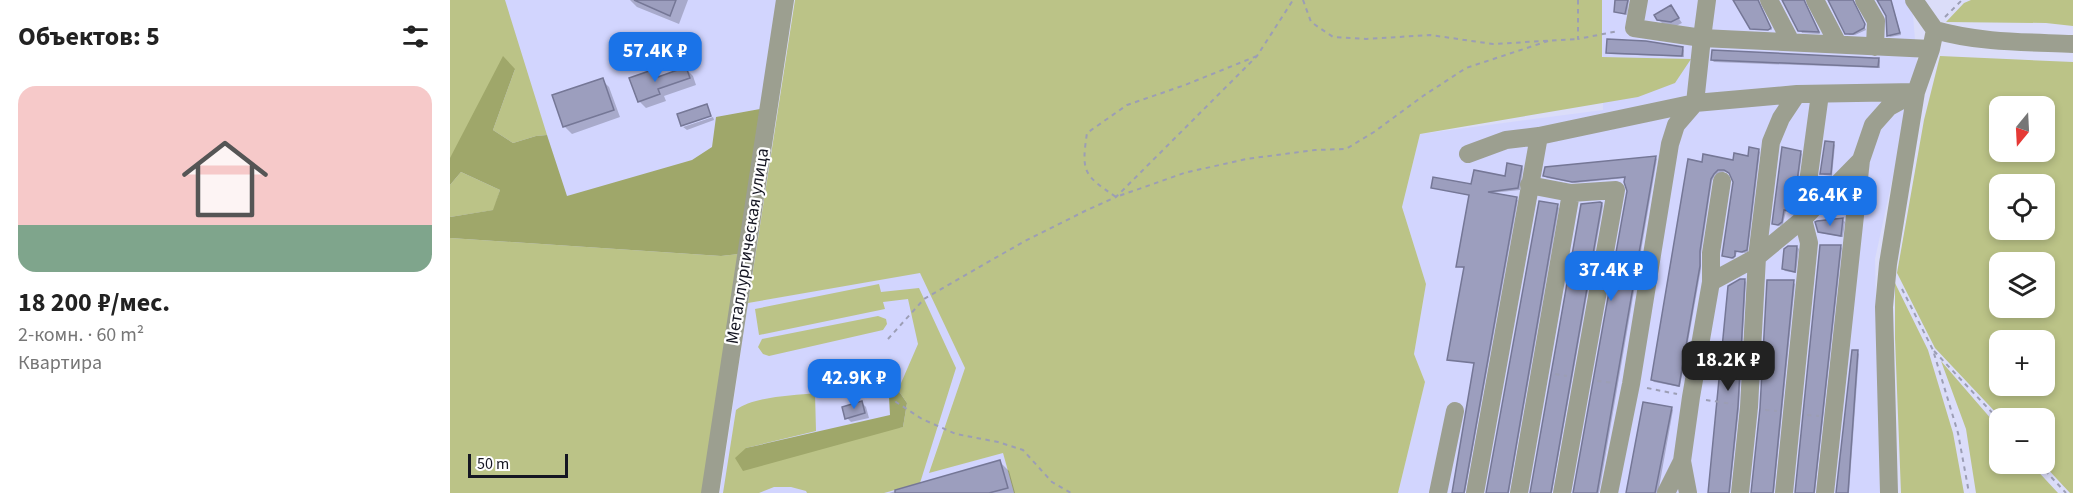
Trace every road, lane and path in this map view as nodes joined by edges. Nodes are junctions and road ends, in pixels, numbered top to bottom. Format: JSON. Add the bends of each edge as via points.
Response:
{"nodes":[{"id":1,"x":785,"y":0,"type":"edge"},
{"id":2,"x":1293,"y":0,"type":"edge"},
{"id":3,"x":1304,"y":0,"type":"edge"},
{"id":4,"x":1578,"y":0,"type":"edge"},
{"id":5,"x":1639,"y":0,"type":"edge"},
{"id":6,"x":1707,"y":0,"type":"edge"},
{"id":7,"x":1769,"y":0,"type":"edge"},
{"id":8,"x":1815,"y":0,"type":"edge"},
{"id":9,"x":1864,"y":0,"type":"edge"},
{"id":10,"x":1914,"y":0,"type":"edge"},
{"id":11,"x":1962,"y":0,"type":"edge"},
{"id":12,"x":1634,"y":28,"type":"junction"},
{"id":13,"x":1935,"y":30,"type":"junction"},
{"id":14,"x":1702,"y":38,"type":"junction"},
{"id":15,"x":1578,"y":39,"type":"junction"},
{"id":16,"x":1548,"y":41,"type":"junction"},
{"id":17,"x":1791,"y":42,"type":"junction"},
{"id":18,"x":1838,"y":44,"type":"junction"},
{"id":19,"x":2073,"y":45,"type":"edge"},
{"id":20,"x":1875,"y":47,"type":"junction"},
{"id":21,"x":1931,"y":49,"type":"junction"},
{"id":22,"x":1257,"y":56,"type":"junction"},
{"id":23,"x":1916,"y":92,"type":"junction"},
{"id":24,"x":1797,"y":94,"type":"junction"},
{"id":25,"x":1820,"y":94,"type":"junction"},
{"id":26,"x":1695,"y":103,"type":"junction"},
{"id":27,"x":1539,"y":136,"type":"junction"},
{"id":28,"x":1468,"y":154,"type":"dead end"},
{"id":29,"x":1861,"y":160,"type":"junction"},
{"id":30,"x":1722,"y":181,"type":"dead end"},
{"id":31,"x":1529,"y":185,"type":"junction"},
{"id":32,"x":1571,"y":194,"type":"junction"},
{"id":33,"x":1116,"y":197,"type":"junction"},
{"id":34,"x":1803,"y":219,"type":"junction"},
{"id":35,"x":1757,"y":257,"type":"junction"},
{"id":36,"x":1888,"y":264,"type":"junction"},
{"id":37,"x":1711,"y":282,"type":"junction"},
{"id":38,"x":888,"y":339,"type":"dead end"},
{"id":39,"x":1933,"y":350,"type":"junction"},
{"id":40,"x":886,"y":376,"type":"dead end"},
{"id":41,"x":1631,"y":384,"type":"junction"},
{"id":42,"x":1691,"y":397,"type":"junction"},
{"id":43,"x":1989,"y":409,"type":"edge"},
{"id":44,"x":1455,"y":411,"type":"dead end"},
{"id":45,"x":1682,"y":461,"type":"junction"},
{"id":46,"x":2048,"y":474,"type":"edge"},
{"id":47,"x":710,"y":493,"type":"edge"},
{"id":48,"x":1071,"y":493,"type":"edge"},
{"id":49,"x":1438,"y":493,"type":"edge"},
{"id":50,"x":1475,"y":493,"type":"edge"},
{"id":51,"x":1519,"y":493,"type":"edge"},
{"id":52,"x":1562,"y":493,"type":"edge"},
{"id":53,"x":1609,"y":493,"type":"edge"},
{"id":54,"x":1666,"y":493,"type":"edge"},
{"id":55,"x":1688,"y":493,"type":"edge"},
{"id":56,"x":1740,"y":493,"type":"edge"},
{"id":57,"x":1784,"y":493,"type":"edge"},
{"id":58,"x":1825,"y":493,"type":"edge"},
{"id":59,"x":1889,"y":493,"type":"edge"},
{"id":60,"x":1969,"y":493,"type":"edge"},
{"id":61,"x":2066,"y":493,"type":"edge"}],
"edges":[{"from":1,"to":47,"type":"street","name":"Металлургическая улица"},
{"from":2,"to":22,"type":"path"},
{"from":3,"to":16,"type":"path","via":[[1311,22],[1333,37],[1430,35],[1493,44]]},
{"from":4,"to":15,"type":"path"},
{"from":5,"to":12,"type":"street"},
{"from":6,"to":14,"type":"street"},
{"from":7,"to":17,"type":"street"},
{"from":8,"to":18,"type":"street"},
{"from":9,"to":20,"type":"street","via":[[1876,21]]},
{"from":10,"to":13,"type":"street"},
{"from":11,"to":13,"type":"path"},
{"from":12,"to":14,"type":"street"},
{"from":12,"to":15,"type":"path"},
{"from":13,"to":19,"type":"street","via":[[1992,41]]},
{"from":13,"to":21,"type":"street"},
{"from":14,"to":17,"type":"street"},
{"from":14,"to":26,"type":"street"},
{"from":15,"to":16,"type":"path"},
{"from":16,"to":33,"type":"path","via":[[1466,68],[1346,149],[1246,159],[1184,173]]},
{"from":17,"to":18,"type":"street"},
{"from":18,"to":20,"type":"street"},
{"from":20,"to":21,"type":"street"},
{"from":21,"to":23,"type":"street"},
{"from":22,"to":33,"type":"path"},
{"from":22,"to":33,"type":"path","via":[[1127,105],[1088,133],[1083,159],[1090,179]]},
{"from":23,"to":25,"type":"street"},
{"from":23,"to":29,"type":"street","via":[[1889,107],[1873,125]]},
{"from":23,"to":36,"type":"street"},
{"from":24,"to":25,"type":"street"},
{"from":24,"to":26,"type":"street"},
{"from":24,"to":35,"type":"street","via":[[1771,142]]},
{"from":25,"to":34,"type":"street"},
{"from":26,"to":27,"type":"street"},
{"from":26,"to":41,"type":"street","via":[[1676,125],[1670,144]]},
{"from":27,"to":28,"type":"street","via":[[1506,140]]},
{"from":27,"to":31,"type":"street"},
{"from":29,"to":34,"type":"street"},
{"from":29,"to":58,"type":"street"},
{"from":30,"to":37,"type":"street","via":[[1711,253]]},
{"from":31,"to":32,"type":"street"},
{"from":31,"to":50,"type":"street"},
{"from":32,"to":51,"type":"street"},
{"from":32,"to":52,"type":"street","via":[[1616,190]]},
{"from":33,"to":38,"type":"path","via":[[1023,242],[924,299]]},
{"from":34,"to":35,"type":"street"},
{"from":34,"to":57,"type":"street","via":[[1809,243]]},
{"from":35,"to":37,"type":"street"},
{"from":35,"to":56,"type":"street"},
{"from":36,"to":39,"type":"path"},
{"from":36,"to":59,"type":"street","via":[[1884,307]]},
{"from":37,"to":42,"type":"street"},
{"from":39,"to":43,"type":"path"},
{"from":39,"to":60,"type":"path","via":[[1958,433]]},
{"from":40,"to":48,"type":"path","via":[[896,402],[922,419],[957,434],[1023,450],[1052,482]]},
{"from":41,"to":42,"type":"path"},
{"from":41,"to":53,"type":"street"},
{"from":42,"to":45,"type":"street"},
{"from":44,"to":49,"type":"street"},
{"from":45,"to":54,"type":"street"},
{"from":45,"to":55,"type":"street"},
{"from":46,"to":61,"type":"path"}]}
